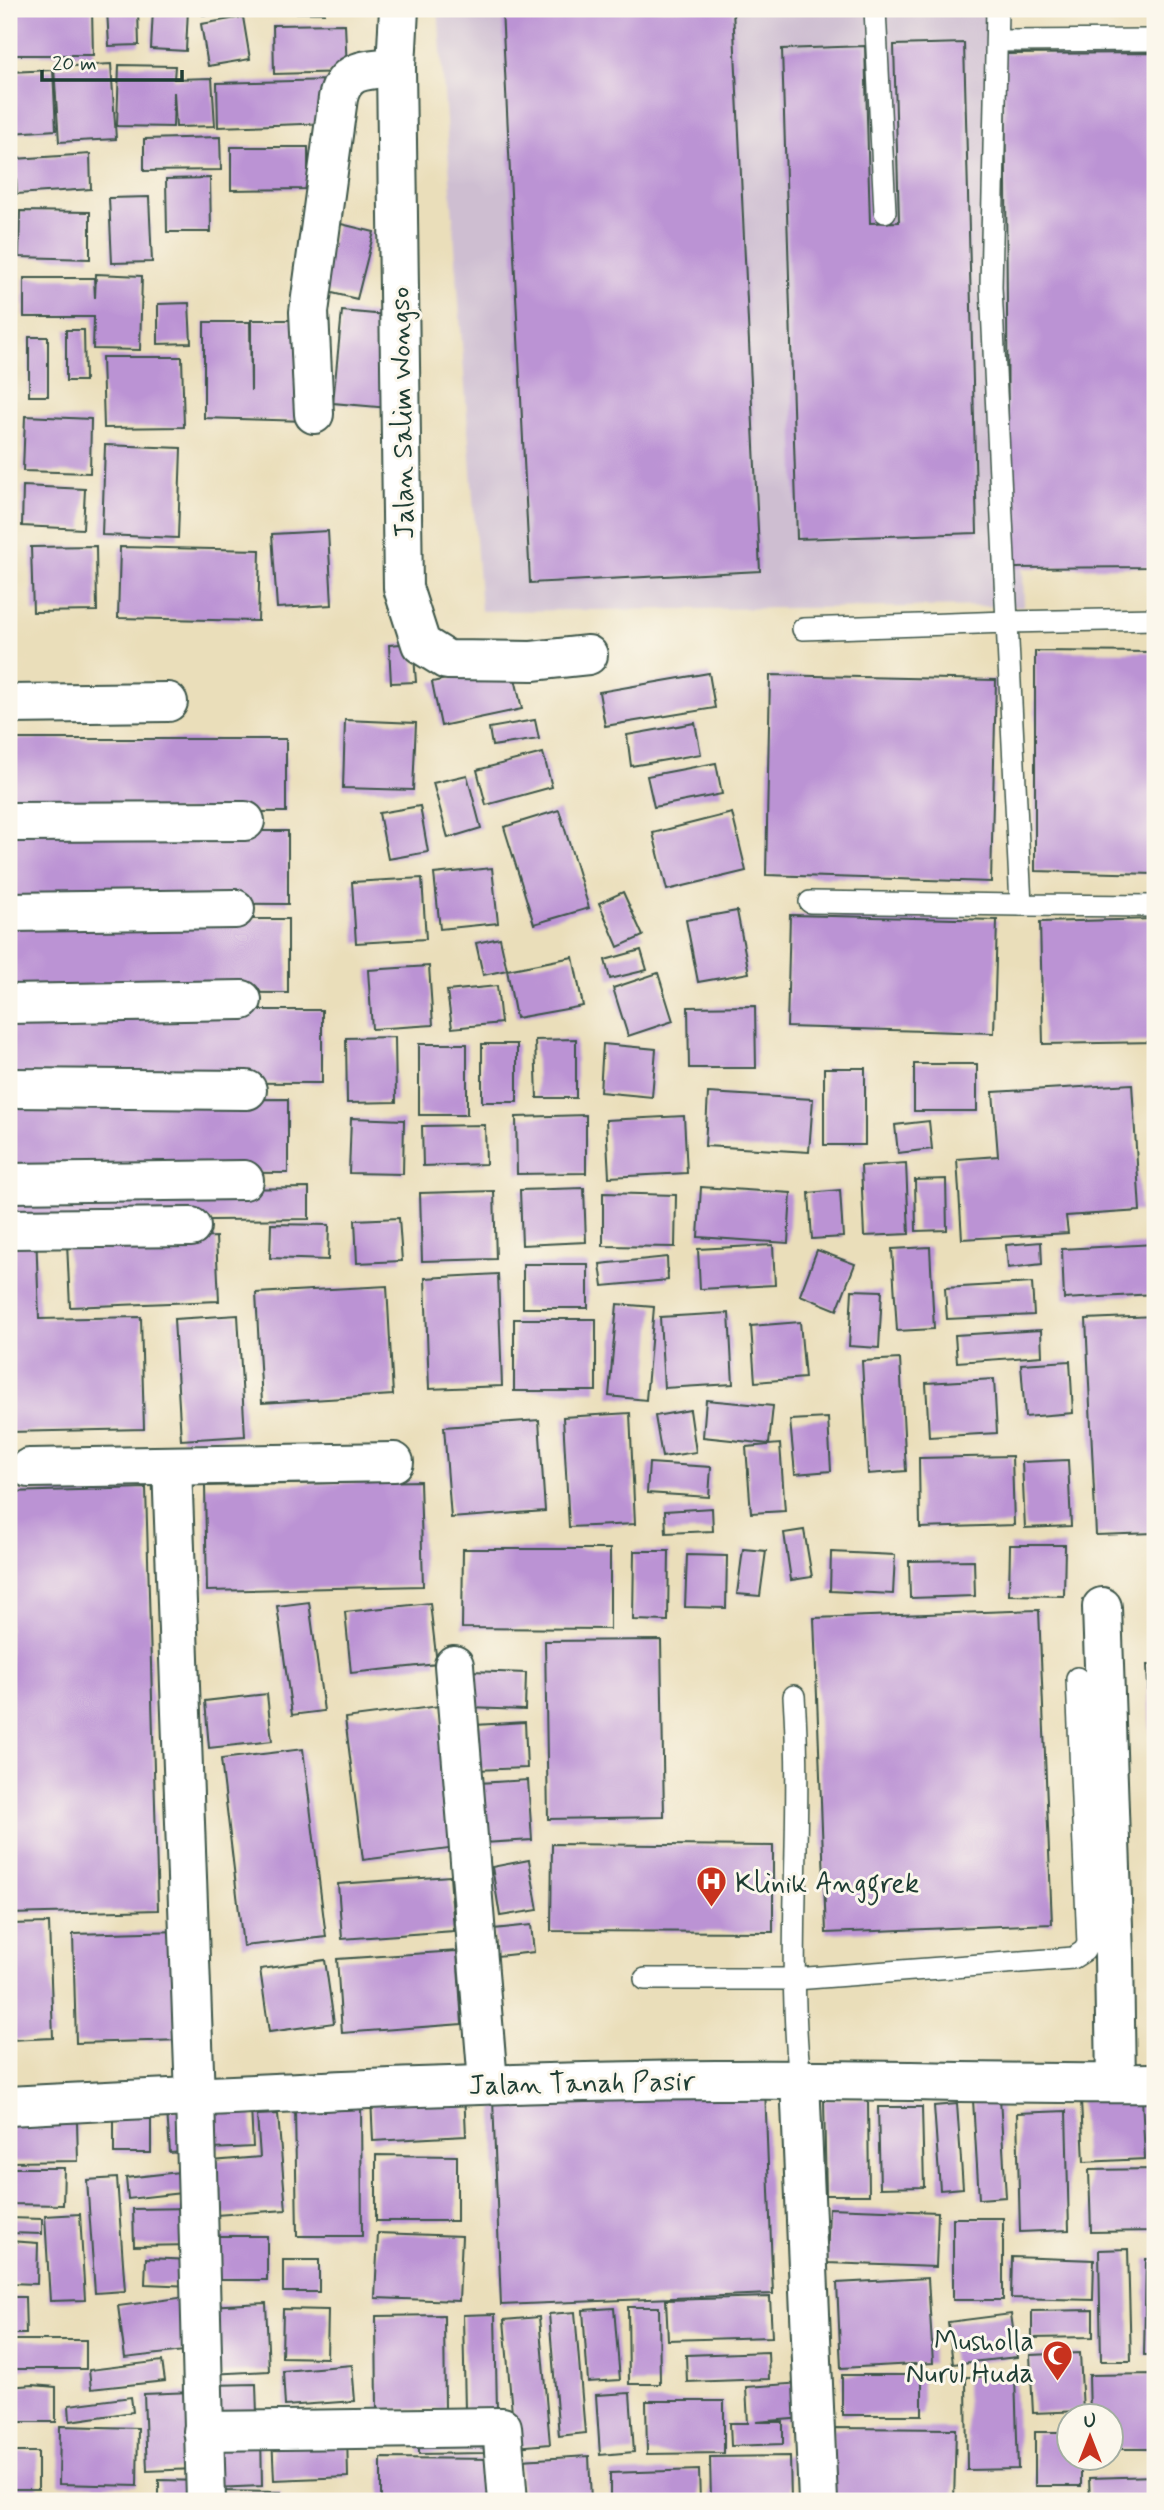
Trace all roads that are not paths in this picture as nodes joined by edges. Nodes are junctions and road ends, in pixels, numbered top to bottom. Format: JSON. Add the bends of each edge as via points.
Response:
{"nodes":[{"id":1,"x":398,"y":9,"type":"edge"},
{"id":2,"x":875,"y":9,"type":"edge"},
{"id":3,"x":997,"y":9,"type":"edge"},
{"id":4,"x":1155,"y":40,"type":"edge"},
{"id":5,"x":997,"y":41,"type":"junction"},
{"id":6,"x":396,"y":67,"type":"junction"},
{"id":7,"x":885,"y":212,"type":"dead end"},
{"id":8,"x":314,"y":414,"type":"dead end"},
{"id":9,"x":1155,"y":619,"type":"edge"},
{"id":10,"x":1007,"y":622,"type":"junction"},
{"id":11,"x":803,"y":629,"type":"dead end"},
{"id":12,"x":588,"y":655,"type":"dead end"},
{"id":13,"x":168,"y":702,"type":"dead end"},
{"id":14,"x":9,"y":704,"type":"edge"},
{"id":15,"x":245,"y":821,"type":"dead end"},
{"id":16,"x":9,"y":822,"type":"edge"},
{"id":17,"x":810,"y":902,"type":"dead end"},
{"id":18,"x":1021,"y":905,"type":"junction"},
{"id":19,"x":1155,"y":906,"type":"edge"},
{"id":20,"x":235,"y":909,"type":"dead end"},
{"id":21,"x":9,"y":912,"type":"edge"},
{"id":22,"x":242,"y":1000,"type":"dead end"},
{"id":23,"x":9,"y":1004,"type":"edge"},
{"id":24,"x":9,"y":1088,"type":"edge"},
{"id":25,"x":247,"y":1090,"type":"dead end"},
{"id":26,"x":244,"y":1180,"type":"dead end"},
{"id":27,"x":9,"y":1183,"type":"edge"},
{"id":28,"x":191,"y":1227,"type":"dead end"},
{"id":29,"x":9,"y":1229,"type":"edge"},
{"id":30,"x":394,"y":1462,"type":"dead end"},
{"id":31,"x":172,"y":1466,"type":"junction"},
{"id":32,"x":29,"y":1468,"type":"dead end"},
{"id":33,"x":1102,"y":1607,"type":"dead end"},
{"id":34,"x":454,"y":1665,"type":"dead end"},
{"id":35,"x":1077,"y":1678,"type":"dead end"},
{"id":36,"x":794,"y":1696,"type":"dead end"},
{"id":37,"x":645,"y":1979,"type":"dead end"},
{"id":38,"x":795,"y":1979,"type":"junction"},
{"id":39,"x":800,"y":2080,"type":"junction"},
{"id":40,"x":1155,"y":2083,"type":"edge"},
{"id":41,"x":488,"y":2084,"type":"junction"},
{"id":42,"x":1116,"y":2084,"type":"junction"},
{"id":43,"x":195,"y":2097,"type":"junction"},
{"id":44,"x":9,"y":2106,"type":"edge"},
{"id":45,"x":203,"y":2431,"type":"junction"},
{"id":46,"x":206,"y":2501,"type":"edge"},
{"id":47,"x":508,"y":2501,"type":"edge"},
{"id":48,"x":818,"y":2501,"type":"edge"}],
"edges":[{"from":1,"to":6,"type":"street","name":"Jalan Salim Wongso"},
{"from":2,"to":7,"type":"lane"},
{"from":3,"to":5,"type":"lane"},
{"from":4,"to":5,"type":"lane"},
{"from":5,"to":10,"type":"lane","via":[[991,287]]},
{"from":6,"to":8,"type":"street","via":[[358,72],[344,82],[338,98],[309,312]]},
{"from":6,"to":12,"type":"street","name":"Jalan Salim Wongso","via":[[403,588],[421,644],[447,660],[532,661]]},
{"from":9,"to":10,"type":"lane"},
{"from":10,"to":11,"type":"lane"},
{"from":10,"to":18,"type":"lane"},
{"from":13,"to":14,"type":"street"},
{"from":15,"to":16,"type":"street"},
{"from":17,"to":18,"type":"lane"},
{"from":18,"to":19,"type":"lane"},
{"from":20,"to":21,"type":"street"},
{"from":22,"to":23,"type":"street"},
{"from":24,"to":25,"type":"street"},
{"from":26,"to":27,"type":"street"},
{"from":28,"to":29,"type":"street"},
{"from":30,"to":31,"type":"street"},
{"from":31,"to":32,"type":"street"},
{"from":31,"to":43,"type":"street"},
{"from":33,"to":42,"type":"street"},
{"from":34,"to":41,"type":"street"},
{"from":35,"to":38,"type":"lane","via":[[1088,1944],[1084,1951],[1073,1958]]},
{"from":36,"to":38,"type":"lane","via":[[798,1752]]},
{"from":37,"to":38,"type":"lane"},
{"from":38,"to":39,"type":"lane"},
{"from":39,"to":41,"type":"street","name":"Jalan Tanah Pasir"},
{"from":39,"to":42,"type":"street","name":"Jalan Tanah Pasir"},
{"from":39,"to":48,"type":"street"},
{"from":40,"to":42,"type":"street","name":"Jalan Tanah Pasir"},
{"from":41,"to":43,"type":"street","name":"Jalan Tanah Pasir"},
{"from":43,"to":44,"type":"street","name":"Jalan Tanah Pasir"},
{"from":43,"to":45,"type":"street"},
{"from":45,"to":46,"type":"street"},
{"from":45,"to":47,"type":"street","via":[[502,2427]]}]}
